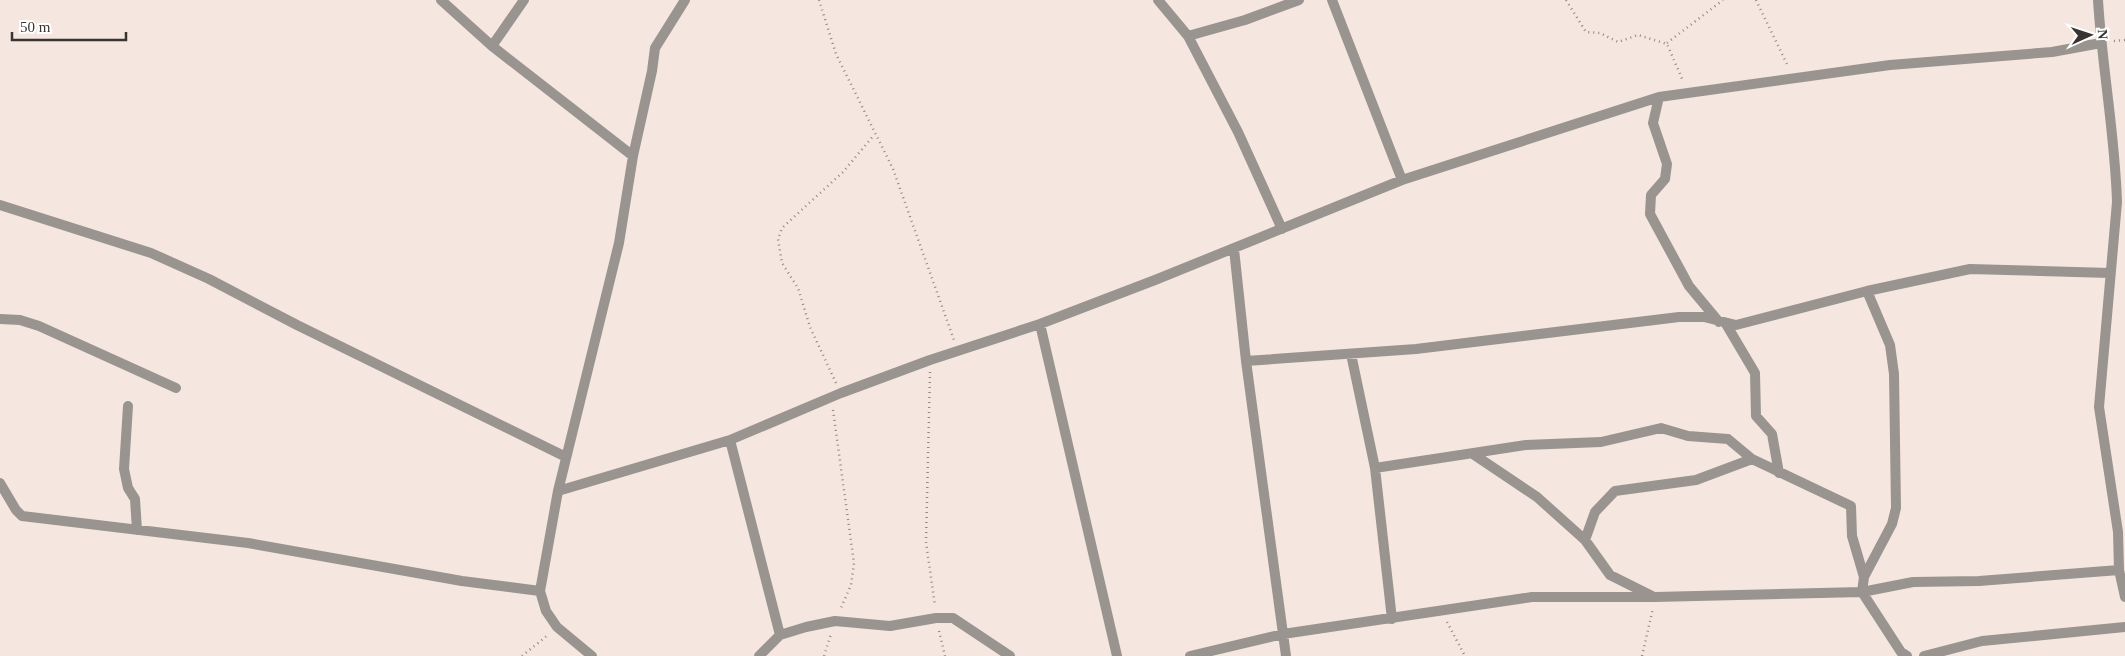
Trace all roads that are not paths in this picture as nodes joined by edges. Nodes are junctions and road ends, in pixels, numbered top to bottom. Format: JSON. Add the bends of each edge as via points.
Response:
{"nodes":[{"id":1,"x":441,"y":0,"type":"edge"},
{"id":2,"x":524,"y":0,"type":"edge"},
{"id":3,"x":685,"y":0,"type":"edge"},
{"id":4,"x":1158,"y":0,"type":"edge"},
{"id":5,"x":1299,"y":0,"type":"edge"},
{"id":6,"x":1332,"y":0,"type":"edge"},
{"id":7,"x":2098,"y":0,"type":"edge"},
{"id":8,"x":1188,"y":36,"type":"junction"},
{"id":9,"x":2100,"y":43,"type":"junction"},
{"id":10,"x":492,"y":46,"type":"junction"},
{"id":11,"x":1659,"y":97,"type":"junction"},
{"id":12,"x":633,"y":156,"type":"junction"},
{"id":13,"x":1402,"y":180,"type":"junction"},
{"id":14,"x":0,"y":205,"type":"edge"},
{"id":15,"x":1282,"y":229,"type":"junction"},
{"id":16,"x":1234,"y":249,"type":"junction"},
{"id":17,"x":2110,"y":273,"type":"junction"},
{"id":18,"x":1868,"y":291,"type":"junction"},
{"id":19,"x":0,"y":319,"type":"edge"},
{"id":20,"x":1723,"y":323,"type":"junction"},
{"id":21,"x":1040,"y":324,"type":"junction"},
{"id":22,"x":1351,"y":354,"type":"junction"},
{"id":23,"x":1246,"y":361,"type":"junction"},
{"id":24,"x":176,"y":388,"type":"dead end"},
{"id":25,"x":128,"y":406,"type":"dead end"},
{"id":26,"x":730,"y":440,"type":"junction"},
{"id":27,"x":1473,"y":454,"type":"junction"},
{"id":28,"x":566,"y":456,"type":"junction"},
{"id":29,"x":1752,"y":459,"type":"junction"},
{"id":30,"x":1376,"y":468,"type":"junction"},
{"id":31,"x":1779,"y":473,"type":"junction"},
{"id":32,"x":0,"y":483,"type":"edge"},
{"id":33,"x":558,"y":491,"type":"junction"},
{"id":34,"x":138,"y":530,"type":"junction"},
{"id":35,"x":1584,"y":540,"type":"junction"},
{"id":36,"x":2119,"y":570,"type":"junction"},
{"id":37,"x":1864,"y":577,"type":"junction"},
{"id":38,"x":540,"y":591,"type":"junction"},
{"id":39,"x":1862,"y":592,"type":"junction"},
{"id":40,"x":1655,"y":597,"type":"junction"},
{"id":41,"x":2125,"y":597,"type":"edge"},
{"id":42,"x":1392,"y":619,"type":"junction"},
{"id":43,"x":2125,"y":628,"type":"edge"},
{"id":44,"x":1283,"y":634,"type":"junction"},
{"id":45,"x":780,"y":635,"type":"junction"},
{"id":46,"x":592,"y":656,"type":"edge"},
{"id":47,"x":760,"y":656,"type":"edge"},
{"id":48,"x":1010,"y":656,"type":"edge"},
{"id":49,"x":1117,"y":656,"type":"edge"},
{"id":50,"x":1190,"y":656,"type":"edge"},
{"id":51,"x":1286,"y":656,"type":"edge"},
{"id":52,"x":1907,"y":656,"type":"edge"},
{"id":53,"x":1924,"y":656,"type":"edge"}],
"edges":[{"from":1,"to":10,"type":"street"},
{"from":2,"to":10,"type":"street"},
{"from":3,"to":12,"type":"street","via":[[655,48]]},
{"from":4,"to":8,"type":"street"},
{"from":5,"to":8,"type":"street"},
{"from":6,"to":13,"type":"street"},
{"from":7,"to":9,"type":"street"},
{"from":8,"to":15,"type":"street","via":[[1238,132]]},
{"from":9,"to":11,"type":"street","via":[[2052,52],[1890,65]]},
{"from":9,"to":17,"type":"street","via":[[2116,171],[2117,202]]},
{"from":10,"to":12,"type":"street"},
{"from":11,"to":13,"type":"street"},
{"from":11,"to":20,"type":"street","via":[[1653,123],[1667,164],[1665,179],[1651,195],[1650,214],[1689,286]]},
{"from":12,"to":28,"type":"street","via":[[619,243]]},
{"from":13,"to":15,"type":"street"},
{"from":14,"to":28,"type":"street","via":[[151,253]]},
{"from":15,"to":16,"type":"street"},
{"from":16,"to":21,"type":"street"},
{"from":16,"to":23,"type":"street"},
{"from":17,"to":18,"type":"street","via":[[1970,269]]},
{"from":17,"to":36,"type":"street","via":[[2099,407],[2118,532]]},
{"from":18,"to":20,"type":"street","via":[[1771,318],[1736,325]]},
{"from":18,"to":37,"type":"street","via":[[1890,345],[1894,374],[1896,508],[1892,524]]},
{"from":19,"to":24,"type":"street","via":[[20,320],[39,326]]},
{"from":20,"to":22,"type":"street","via":[[1679,317]]},
{"from":20,"to":31,"type":"street","via":[[1756,373],[1756,416],[1772,434]]},
{"from":21,"to":26,"type":"street","via":[[841,393]]},
{"from":21,"to":49,"type":"street"},
{"from":22,"to":23,"type":"street"},
{"from":22,"to":30,"type":"street"},
{"from":23,"to":44,"type":"street"},
{"from":25,"to":34,"type":"street","via":[[124,469],[128,488],[135,499]]},
{"from":26,"to":33,"type":"street"},
{"from":26,"to":45,"type":"street"},
{"from":27,"to":29,"type":"street","via":[[1526,445],[1600,442],[1661,428],[1688,436],[1728,439]]},
{"from":27,"to":30,"type":"street"},
{"from":27,"to":35,"type":"street","via":[[1536,497]]},
{"from":28,"to":33,"type":"street"},
{"from":29,"to":31,"type":"street"},
{"from":29,"to":35,"type":"street","via":[[1696,480],[1615,491],[1595,512]]},
{"from":30,"to":42,"type":"street"},
{"from":31,"to":37,"type":"street","via":[[1851,506],[1852,536]]},
{"from":32,"to":34,"type":"street","via":[[22,516]]},
{"from":33,"to":38,"type":"street"},
{"from":34,"to":38,"type":"street","via":[[248,543],[462,581]]},
{"from":35,"to":40,"type":"street","via":[[1610,575]]},
{"from":36,"to":39,"type":"street","via":[[1979,581],[1913,582]]},
{"from":36,"to":41,"type":"street"},
{"from":37,"to":39,"type":"street"},
{"from":38,"to":46,"type":"street","via":[[546,611],[558,627]]},
{"from":39,"to":40,"type":"street"},
{"from":39,"to":52,"type":"street","via":[[1901,652]]},
{"from":40,"to":42,"type":"street","via":[[1532,597]]},
{"from":42,"to":44,"type":"street"},
{"from":43,"to":53,"type":"street","via":[[1982,641]]},
{"from":44,"to":50,"type":"street"},
{"from":44,"to":51,"type":"street"},
{"from":45,"to":47,"type":"street"},
{"from":45,"to":48,"type":"street","via":[[835,621],[890,626],[953,618]]}]}
